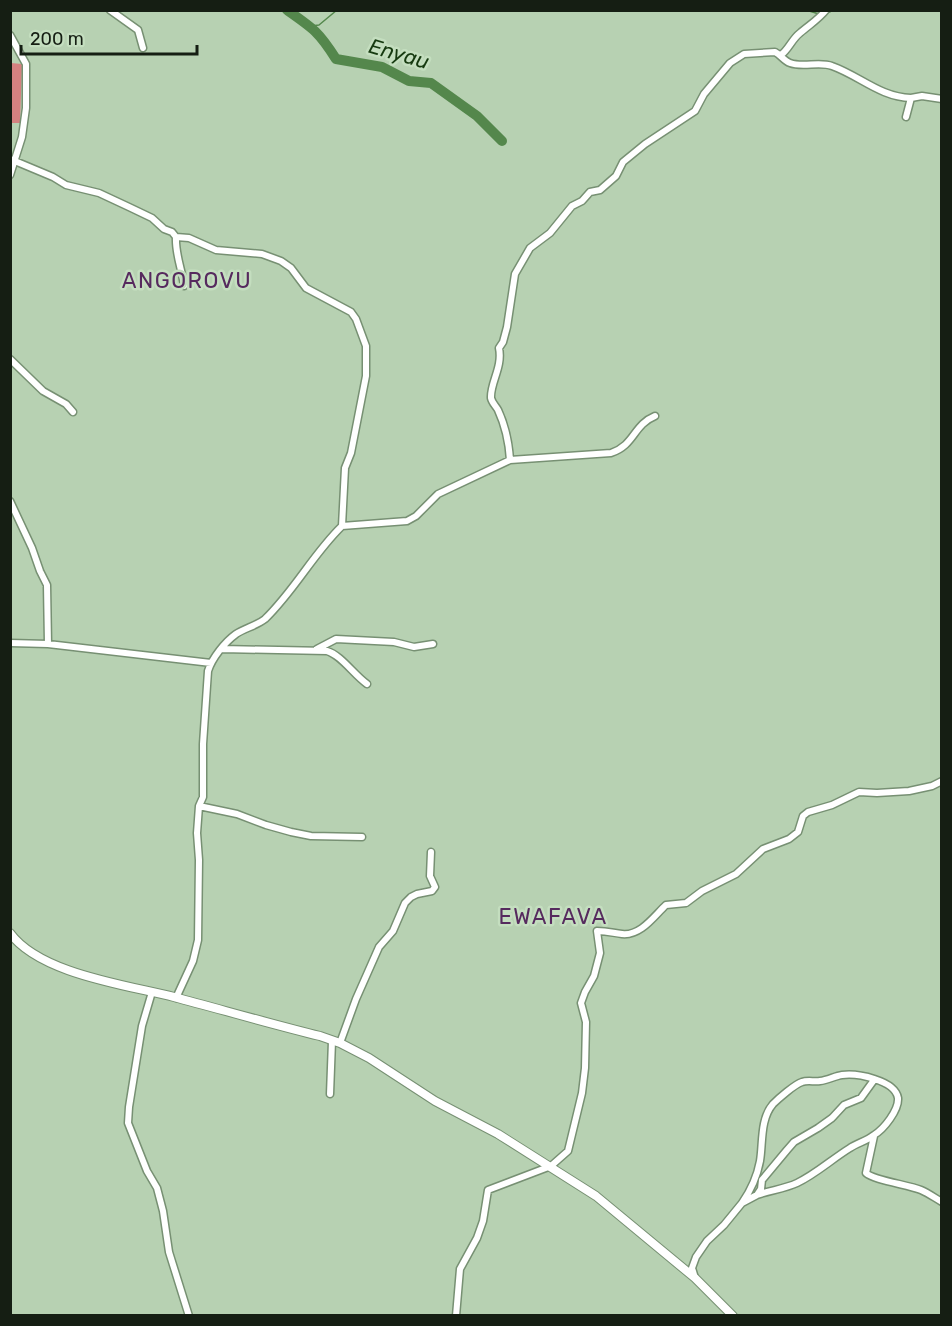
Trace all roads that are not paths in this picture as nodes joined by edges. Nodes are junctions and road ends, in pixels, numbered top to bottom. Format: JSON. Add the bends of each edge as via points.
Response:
{"nodes":[{"id":1,"x":110,"y":10,"type":"edge"},
{"id":2,"x":826,"y":10,"type":"edge"},
{"id":3,"x":10,"y":35,"type":"edge"},
{"id":4,"x":143,"y":48,"type":"dead end"},
{"id":5,"x":782,"y":56,"type":"junction"},
{"id":6,"x":911,"y":98,"type":"junction"},
{"id":7,"x":942,"y":99,"type":"edge"},
{"id":8,"x":906,"y":117,"type":"dead end"},
{"id":9,"x":13,"y":160,"type":"edge"},
{"id":10,"x":10,"y":175,"type":"edge"},
{"id":11,"x":176,"y":237,"type":"junction"},
{"id":12,"x":184,"y":286,"type":"dead end"},
{"id":13,"x":10,"y":359,"type":"edge"},
{"id":14,"x":73,"y":412,"type":"dead end"},
{"id":15,"x":655,"y":417,"type":"dead end"},
{"id":16,"x":510,"y":460,"type":"junction"},
{"id":17,"x":10,"y":501,"type":"edge"},
{"id":18,"x":342,"y":526,"type":"junction"},
{"id":19,"x":10,"y":643,"type":"edge"},
{"id":20,"x":48,"y":644,"type":"junction"},
{"id":21,"x":433,"y":644,"type":"dead end"},
{"id":22,"x":222,"y":649,"type":"junction"},
{"id":23,"x":317,"y":649,"type":"junction"},
{"id":24,"x":211,"y":663,"type":"junction"},
{"id":25,"x":367,"y":684,"type":"dead end"},
{"id":26,"x":942,"y":781,"type":"edge"},
{"id":27,"x":199,"y":806,"type":"junction"},
{"id":28,"x":362,"y":837,"type":"dead end"},
{"id":29,"x":431,"y":852,"type":"dead end"},
{"id":30,"x":10,"y":933,"type":"edge"},
{"id":31,"x":152,"y":992,"type":"junction"},
{"id":32,"x":176,"y":998,"type":"junction"},
{"id":33,"x":336,"y":1042,"type":"junction"},
{"id":34,"x":874,"y":1080,"type":"junction"},
{"id":35,"x":330,"y":1094,"type":"dead end"},
{"id":36,"x":874,"y":1136,"type":"junction"},
{"id":37,"x":551,"y":1166,"type":"junction"},
{"id":38,"x":757,"y":1195,"type":"junction"},
{"id":39,"x":942,"y":1202,"type":"edge"},
{"id":40,"x":742,"y":1203,"type":"junction"},
{"id":41,"x":695,"y":1278,"type":"junction"},
{"id":42,"x":189,"y":1316,"type":"edge"},
{"id":43,"x":456,"y":1316,"type":"edge"},
{"id":44,"x":733,"y":1316,"type":"edge"}],
"edges":[{"from":1,"to":4,"type":"street","via":[[138,30]]},
{"from":2,"to":5,"type":"street","via":[[798,34]]},
{"from":3,"to":9,"type":"street","via":[[26,64],[26,108]]},
{"from":5,"to":6,"type":"street","via":[[795,65],[831,65],[875,89]]},
{"from":5,"to":16,"type":"street","via":[[776,52],[744,54],[730,63],[695,111],[623,162],[616,176],[572,206],[520,261],[513,278],[507,327],[499,348],[501,356],[491,396],[509,445]]},
{"from":6,"to":7,"type":"street"},
{"from":6,"to":8,"type":"street"},
{"from":9,"to":10,"type":"street"},
{"from":9,"to":11,"type":"street","via":[[152,218]]},
{"from":11,"to":12,"type":"street"},
{"from":11,"to":18,"type":"street","via":[[189,238],[216,250],[262,254],[281,261],[306,288],[351,312],[356,319],[366,346],[366,376],[345,468]]},
{"from":13,"to":14,"type":"street","via":[[43,391]]},
{"from":15,"to":16,"type":"street","via":[[640,425],[624,448],[611,453]]},
{"from":16,"to":18,"type":"street","via":[[438,494],[407,520]]},
{"from":17,"to":20,"type":"street","via":[[47,585]]},
{"from":18,"to":22,"type":"street","via":[[266,618],[235,635]]},
{"from":19,"to":20,"type":"street"},
{"from":20,"to":24,"type":"street"},
{"from":21,"to":23,"type":"street","via":[[414,647],[336,639]]},
{"from":22,"to":23,"type":"street"},
{"from":22,"to":24,"type":"street"},
{"from":23,"to":25,"type":"street","via":[[337,655]]},
{"from":24,"to":27,"type":"street","via":[[203,744],[203,797]]},
{"from":26,"to":37,"type":"street","via":[[909,791],[859,792],[808,812],[793,836],[763,849],[736,874],[695,897],[682,904],[666,905],[635,931],[597,931],[600,953],[581,1003],[587,1044],[582,1093],[568,1151]]},
{"from":27,"to":28,"type":"street","via":[[301,834]]},
{"from":27,"to":32,"type":"street","via":[[198,940]]},
{"from":29,"to":33,"type":"street","via":[[430,876],[435,887],[405,903],[393,931],[378,947]]},
{"from":30,"to":31,"type":"street","via":[[38,957],[78,973]]},
{"from":31,"to":32,"type":"street"},
{"from":31,"to":42,"type":"street","via":[[139,1046],[128,1123],[157,1188],[169,1252]]},
{"from":32,"to":33,"type":"street"},
{"from":33,"to":35,"type":"street"},
{"from":33,"to":37,"type":"street"},
{"from":34,"to":36,"type":"street","via":[[894,1089],[898,1098],[897,1107]]},
{"from":34,"to":38,"type":"street","via":[[861,1098],[844,1105],[832,1118],[794,1142],[762,1180]]},
{"from":34,"to":40,"type":"street","via":[[841,1075],[801,1082],[776,1101],[764,1123],[756,1176]]},
{"from":36,"to":38,"type":"street","via":[[799,1183]]},
{"from":36,"to":39,"type":"street","via":[[866,1173],[921,1190]]},
{"from":37,"to":41,"type":"street","via":[[596,1196]]},
{"from":37,"to":43,"type":"street","via":[[488,1190],[480,1230],[460,1269]]},
{"from":38,"to":40,"type":"street"},
{"from":40,"to":41,"type":"street","via":[[696,1257],[692,1268]]},
{"from":41,"to":44,"type":"street"}]}
